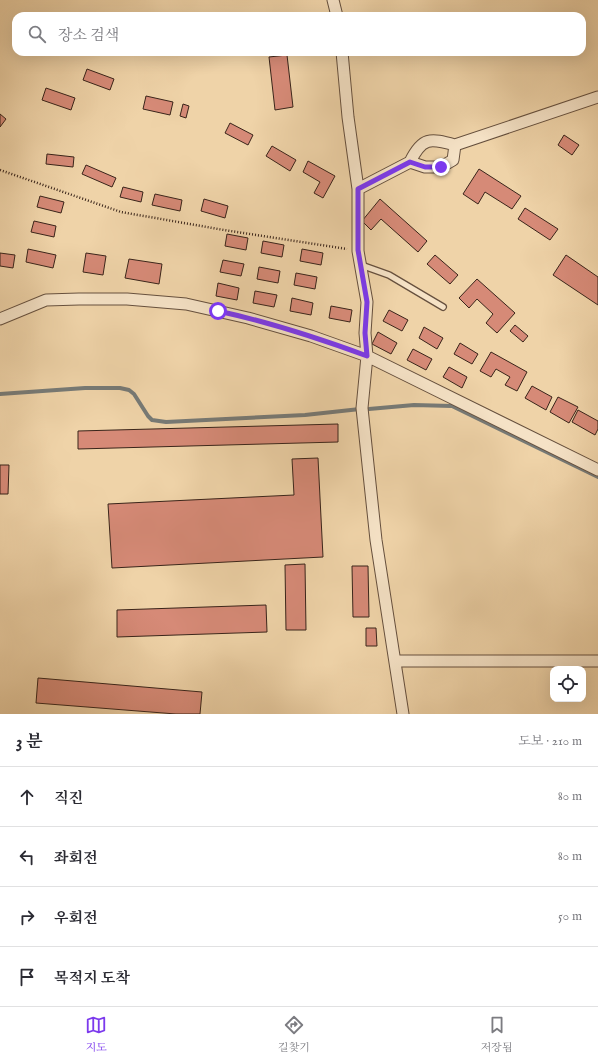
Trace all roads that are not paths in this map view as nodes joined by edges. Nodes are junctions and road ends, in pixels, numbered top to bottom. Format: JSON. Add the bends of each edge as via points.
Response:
{"nodes":[{"id":1,"x":333,"y":0,"type":"edge"},
{"id":2,"x":336,"y":12,"type":"edge"},
{"id":3,"x":342,"y":56,"type":"edge"},
{"id":4,"x":598,"y":97,"type":"edge"},
{"id":5,"x":455,"y":145,"type":"junction"},
{"id":6,"x":410,"y":162,"type":"junction"},
{"id":7,"x":358,"y":189,"type":"junction"},
{"id":8,"x":361,"y":264,"type":"junction"},
{"id":9,"x":443,"y":307,"type":"dead end"},
{"id":10,"x":0,"y":319,"type":"edge"},
{"id":11,"x":367,"y":356,"type":"junction"},
{"id":12,"x":598,"y":470,"type":"edge"},
{"id":13,"x":395,"y":661,"type":"junction"},
{"id":14,"x":598,"y":661,"type":"edge"},
{"id":15,"x":403,"y":714,"type":"edge"}],
"edges":[{"from":1,"to":2,"type":"street"},
{"from":3,"to":7,"type":"street"},
{"from":4,"to":5,"type":"street"},
{"from":5,"to":6,"type":"street","via":[[436,140],[421,144]]},
{"from":5,"to":6,"type":"street","via":[[453,160],[441,167],[425,167]]},
{"from":6,"to":7,"type":"street"},
{"from":7,"to":8,"type":"street","via":[[358,250]]},
{"from":8,"to":9,"type":"lane","via":[[389,275]]},
{"from":8,"to":11,"type":"street","via":[[367,302]]},
{"from":10,"to":11,"type":"street","via":[[46,300],[165,301],[248,318],[311,336]]},
{"from":11,"to":12,"type":"street"},
{"from":11,"to":13,"type":"street","via":[[362,408],[376,540]]},
{"from":13,"to":14,"type":"street"},
{"from":13,"to":15,"type":"street"}]}
